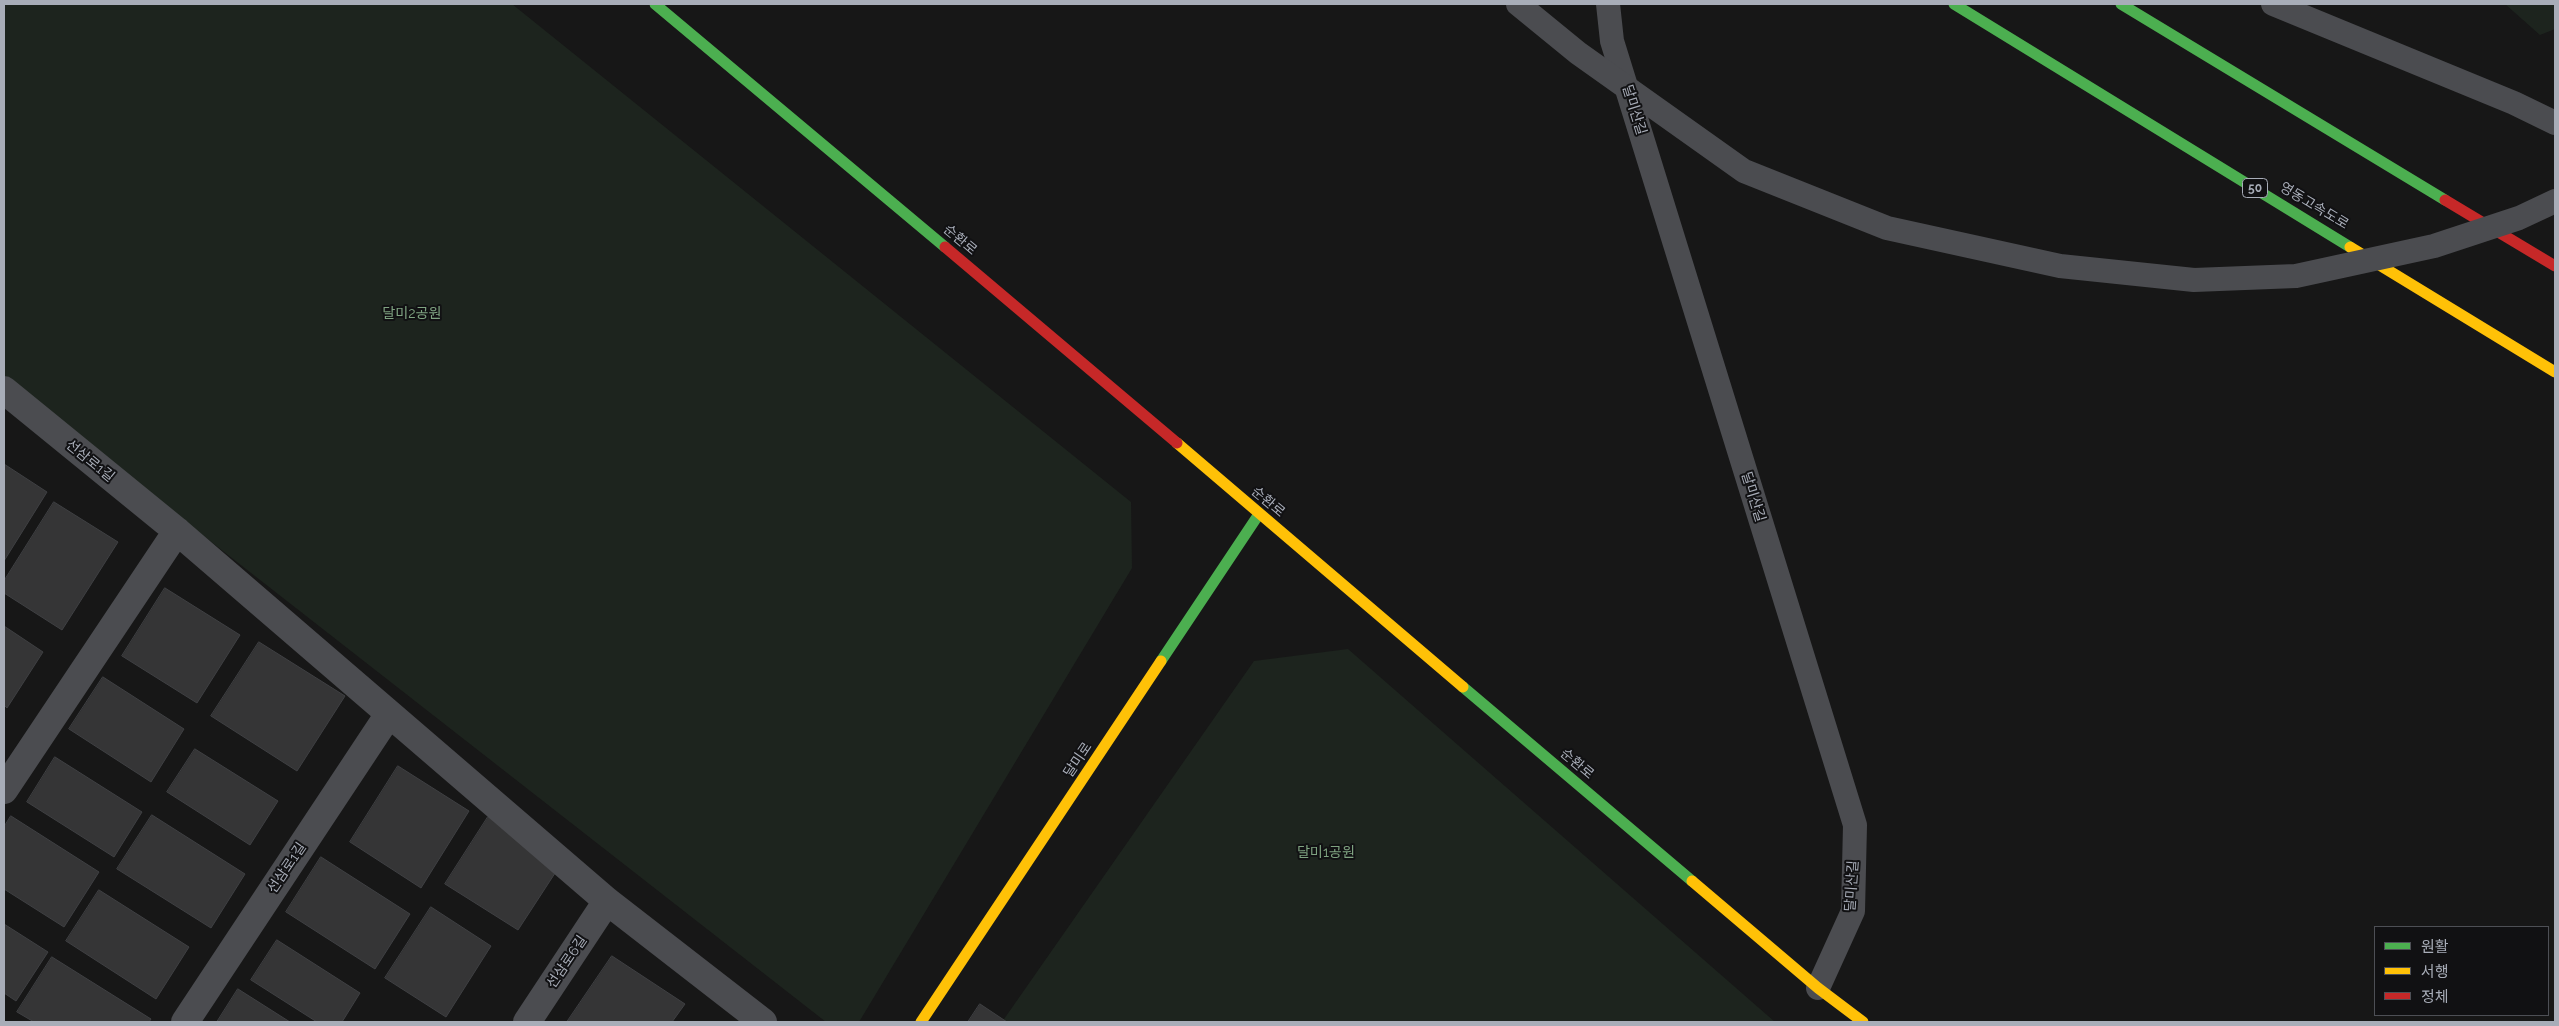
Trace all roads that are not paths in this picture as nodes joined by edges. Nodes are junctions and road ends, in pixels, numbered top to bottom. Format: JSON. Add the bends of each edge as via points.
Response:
{"nodes":[{"id":1,"x":655,"y":4,"type":"edge"},
{"id":2,"x":1518,"y":4,"type":"edge"},
{"id":3,"x":1608,"y":4,"type":"edge"},
{"id":4,"x":1954,"y":4,"type":"edge"},
{"id":5,"x":2121,"y":4,"type":"edge"},
{"id":6,"x":2273,"y":4,"type":"edge"},
{"id":7,"x":2555,"y":124,"type":"edge"},
{"id":8,"x":2555,"y":201,"type":"edge"},
{"id":9,"x":2555,"y":266,"type":"edge"},
{"id":10,"x":2555,"y":372,"type":"edge"},
{"id":11,"x":4,"y":390,"type":"edge"},
{"id":12,"x":1259,"y":514,"type":"junction"},
{"id":13,"x":177,"y":531,"type":"junction"},
{"id":14,"x":389,"y":714,"type":"junction"},
{"id":15,"x":4,"y":790,"type":"edge"},
{"id":16,"x":607,"y":901,"type":"junction"},
{"id":17,"x":1818,"y":988,"type":"junction"},
{"id":18,"x":184,"y":1022,"type":"edge"},
{"id":19,"x":527,"y":1022,"type":"edge"},
{"id":20,"x":763,"y":1022,"type":"edge"},
{"id":21,"x":921,"y":1022,"type":"edge"},
{"id":22,"x":1863,"y":1022,"type":"edge"}],
"edges":[{"from":1,"to":12,"type":"main road","name":"순환로"},
{"from":2,"to":8,"type":"lane","bridge":true,"via":[[1578,53],[1744,171],[1886,228],[2060,266],[2194,280],[2296,276],[2434,246],[2519,218]]},
{"from":3,"to":17,"type":"lane","name":"달미산길","via":[[1612,41],[1855,824],[1853,911]]},
{"from":4,"to":10,"type":"main road","name":"영동고속도로","number":"50"},
{"from":5,"to":9,"type":"main road"},
{"from":6,"to":7,"type":"lane","via":[[2514,103]]},
{"from":11,"to":13,"type":"street","name":"선삼로1길"},
{"from":12,"to":17,"type":"main road","name":"순환로"},
{"from":12,"to":21,"type":"main road","name":"달미로"},
{"from":13,"to":14,"type":"street","name":"선삼로1길"},
{"from":13,"to":15,"type":"street"},
{"from":14,"to":16,"type":"street","name":"선삼로1길"},
{"from":14,"to":18,"type":"street","name":"선삼로1길"},
{"from":16,"to":19,"type":"street","name":"선삼로6길"},
{"from":16,"to":20,"type":"street","name":"선삼로1길"},
{"from":17,"to":22,"type":"main road","name":"순환로"}]}
